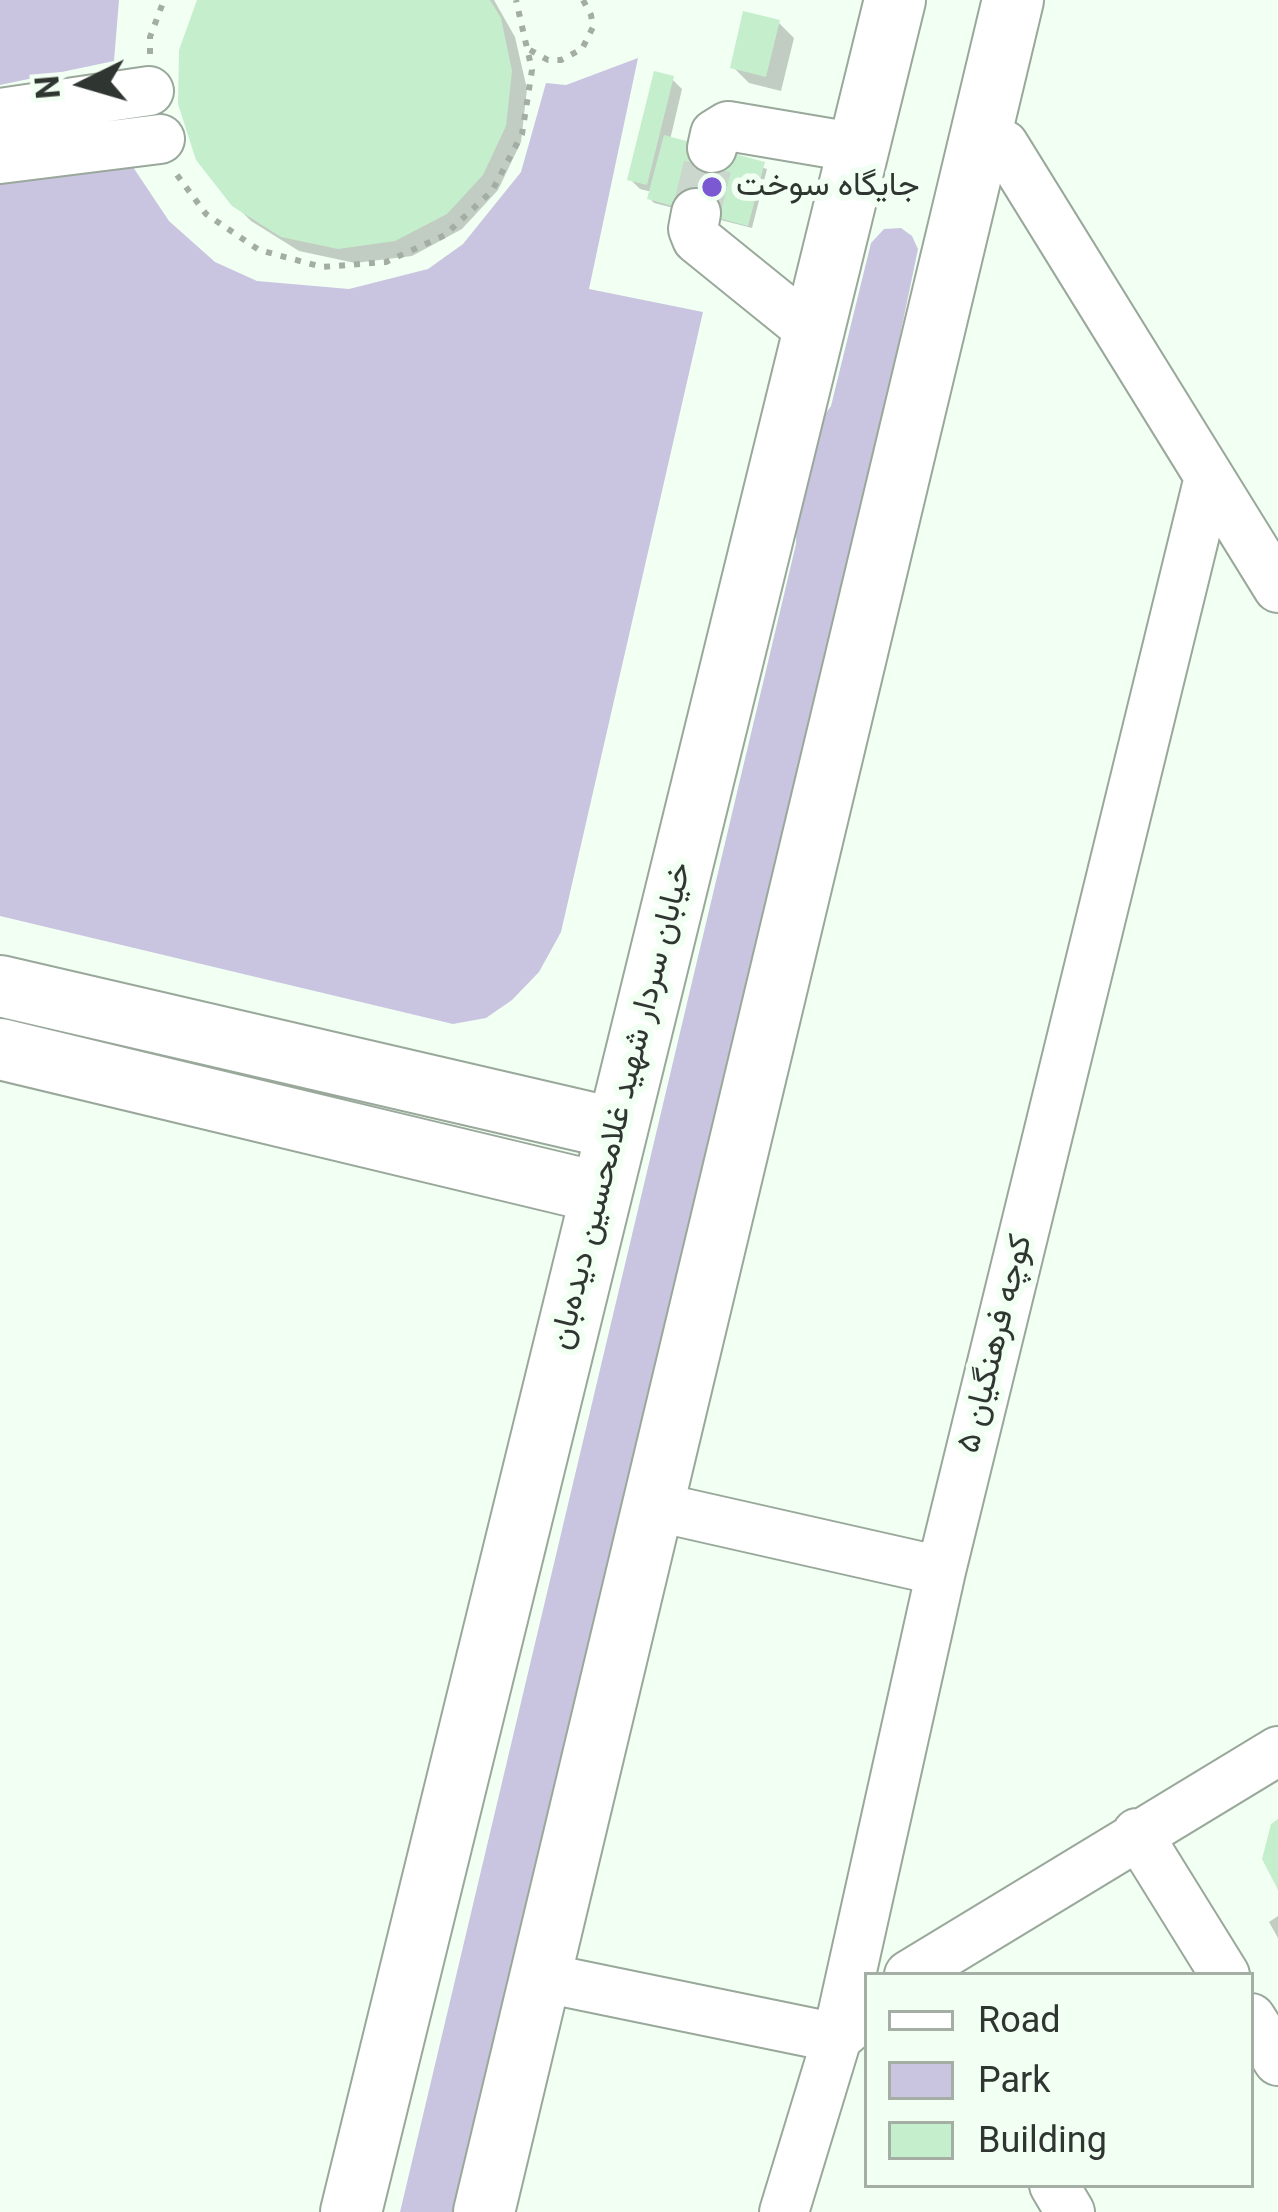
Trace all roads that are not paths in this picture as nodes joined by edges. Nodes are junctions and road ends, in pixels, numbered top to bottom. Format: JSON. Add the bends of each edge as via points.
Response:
{"nodes":[{"id":1,"x":895,"y":0,"type":"edge"},
{"id":2,"x":1013,"y":0,"type":"edge"},
{"id":3,"x":148,"y":91,"type":"road end"},
{"id":4,"x":0,"y":113,"type":"edge"},
{"id":5,"x":981,"y":134,"type":"junction"},
{"id":6,"x":160,"y":139,"type":"road end"},
{"id":7,"x":712,"y":148,"type":"dead end"},
{"id":8,"x":857,"y":148,"type":"junction"},
{"id":9,"x":0,"y":159,"type":"edge"},
{"id":10,"x":697,"y":212,"type":"tunnel mouth"},
{"id":11,"x":812,"y":332,"type":"junction"},
{"id":12,"x":1209,"y":477,"type":"junction"},
{"id":13,"x":1278,"y":588,"type":"edge"},
{"id":14,"x":0,"y":986,"type":"edge"},
{"id":15,"x":0,"y":1048,"type":"edge"},
{"id":16,"x":617,"y":1129,"type":"junction"},
{"id":17,"x":601,"y":1193,"type":"junction"},
{"id":18,"x":653,"y":1506,"type":"junction"},
{"id":19,"x":941,"y":1571,"type":"junction"},
{"id":20,"x":1278,"y":1751,"type":"edge"},
{"id":21,"x":1137,"y":1833,"type":"junction"},
{"id":22,"x":920,"y":1971,"type":"edge"},
{"id":23,"x":1223,"y":1972,"type":"edge"},
{"id":24,"x":540,"y":1977,"type":"junction"},
{"id":25,"x":1254,"y":2023,"type":"edge"},
{"id":26,"x":852,"y":2025,"type":"edge"},
{"id":27,"x":1278,"y":2061,"type":"edge"},
{"id":28,"x":351,"y":2212,"type":"edge"},
{"id":29,"x":484,"y":2212,"type":"edge"},
{"id":30,"x":784,"y":2212,"type":"edge"}],
"edges":[{"from":1,"to":8,"type":"main road","name":"خیابان سردار شهید غلامحسین دیده‌بان"},
{"from":2,"to":5,"type":"main road"},
{"from":3,"to":4,"type":"street"},
{"from":5,"to":12,"type":"street","via":[[1004,145]]},
{"from":5,"to":18,"type":"main road"},
{"from":6,"to":9,"type":"street"},
{"from":7,"to":8,"type":"street","via":[[728,126]]},
{"from":8,"to":11,"type":"main road","name":"خیابان سردار شهید غلامحسین دیده‌بان"},
{"from":10,"to":11,"type":"street","via":[[697,238]]},
{"from":11,"to":16,"type":"main road","name":"خیابان سردار شهید غلامحسین دیده‌بان"},
{"from":12,"to":13,"type":"street"},
{"from":12,"to":19,"type":"street","name":"کوچه فرهنگیان ۵"},
{"from":14,"to":16,"type":"main road"},
{"from":15,"to":17,"type":"main road"},
{"from":16,"to":17,"type":"main road","name":"خیابان سردار شهید غلامحسین دیده‌بان"},
{"from":17,"to":28,"type":"main road","name":"خیابان سردار شهید غلامحسین دیده‌بان"},
{"from":18,"to":19,"type":"street"},
{"from":18,"to":24,"type":"main road"},
{"from":19,"to":26,"type":"street","name":"کوچه فرهنگیان ۵"},
{"from":20,"to":21,"type":"street"},
{"from":21,"to":22,"type":"street"},
{"from":21,"to":23,"type":"street"},
{"from":24,"to":26,"type":"street"},
{"from":24,"to":29,"type":"main road"},
{"from":25,"to":27,"type":"street"},
{"from":26,"to":30,"type":"street","name":"کوچه فرهنگیان ۵"}]}
